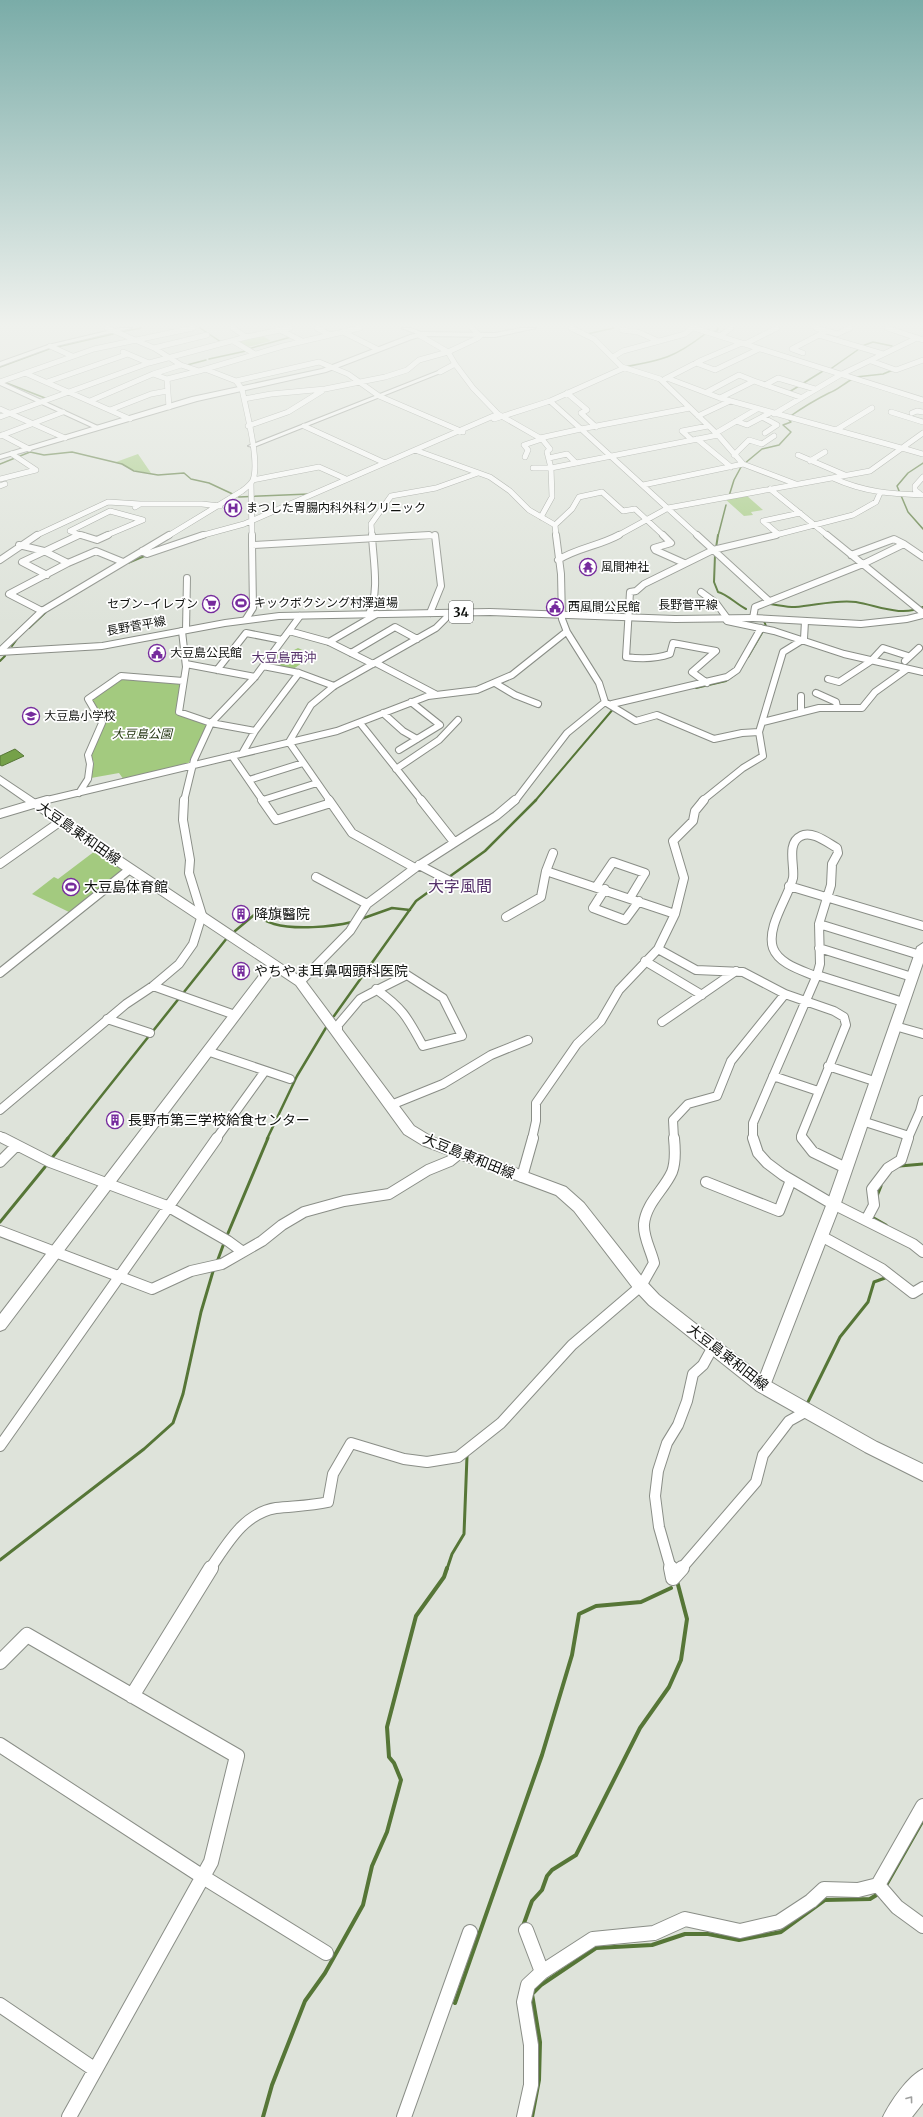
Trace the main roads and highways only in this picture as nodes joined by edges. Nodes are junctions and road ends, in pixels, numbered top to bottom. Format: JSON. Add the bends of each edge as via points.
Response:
{"nodes":[{"id":1,"x":102,"y":427,"type":"edge"},
{"id":2,"x":0,"y":457,"type":"edge"},
{"id":3,"x":921,"y":612,"type":"edge"},
{"id":4,"x":0,"y":651,"type":"edge"},
{"id":5,"x":0,"y":779,"type":"edge"},
{"id":6,"x":923,"y":1473,"type":"edge"},
{"id":7,"x":923,"y":2082,"type":"edge"},
{"id":8,"x":896,"y":2117,"type":"edge"}],
"edges":[{"from":1,"to":2,"type":"main road","via":[[28,449],[16,456]]},
{"from":3,"to":4,"type":"main road","name":"長野菅平線","number":"34","via":[[907,619],[861,624],[754,618],[452,612],[300,616],[246,619],[92,647]]},
{"from":5,"to":6,"type":"main road","name":"大豆島東和田線","via":[[300,982],[410,1130],[427,1141],[561,1191],[578,1207],[654,1300],[763,1386],[864,1444]]},
{"from":8,"to":7,"type":"main road","one_way":true}]}
